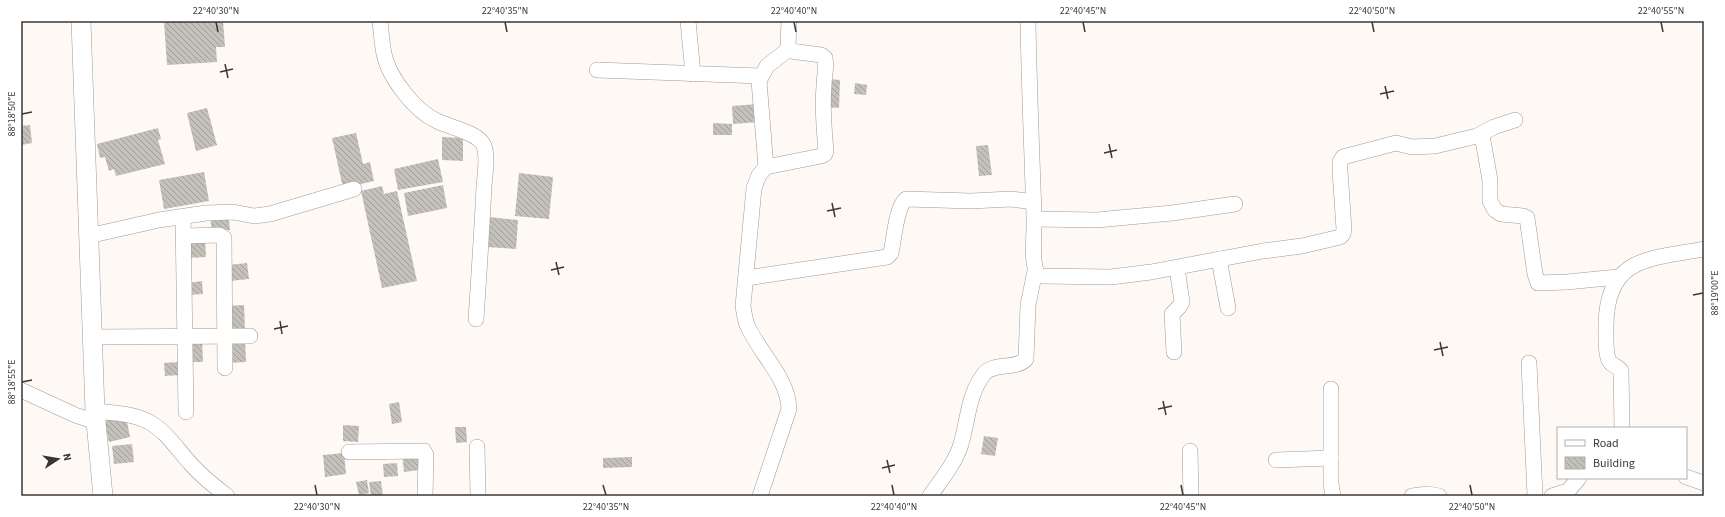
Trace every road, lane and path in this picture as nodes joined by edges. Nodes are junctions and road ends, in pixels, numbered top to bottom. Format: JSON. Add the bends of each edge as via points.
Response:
{"nodes":[{"id":1,"x":81,"y":21,"type":"edge"},
{"id":2,"x":380,"y":21,"type":"edge"},
{"id":3,"x":688,"y":21,"type":"edge"},
{"id":4,"x":789,"y":21,"type":"edge"},
{"id":5,"x":1028,"y":21,"type":"edge"},
{"id":6,"x":789,"y":49,"type":"junction"},
{"id":7,"x":597,"y":70,"type":"dead end"},
{"id":8,"x":693,"y":74,"type":"junction"},
{"id":9,"x":761,"y":76,"type":"junction"},
{"id":10,"x":1515,"y":120,"type":"dead end"},
{"id":11,"x":1482,"y":135,"type":"junction"},
{"id":12,"x":766,"y":167,"type":"junction"},
{"id":13,"x":354,"y":189,"type":"dead end"},
{"id":14,"x":1034,"y":202,"type":"junction"},
{"id":15,"x":1235,"y":204,"type":"dead end"},
{"id":16,"x":183,"y":217,"type":"junction"},
{"id":17,"x":1034,"y":219,"type":"junction"},
{"id":18,"x":88,"y":236,"type":"junction"},
{"id":19,"x":184,"y":236,"type":"junction"},
{"id":20,"x":1704,"y":249,"type":"edge"},
{"id":21,"x":1219,"y":259,"type":"junction"},
{"id":22,"x":1177,"y":268,"type":"junction"},
{"id":23,"x":1035,"y":271,"type":"junction"},
{"id":24,"x":1618,"y":277,"type":"junction"},
{"id":25,"x":746,"y":278,"type":"junction"},
{"id":26,"x":1228,"y":308,"type":"dead end"},
{"id":27,"x":476,"y":319,"type":"dead end"},
{"id":28,"x":225,"y":336,"type":"junction"},
{"id":29,"x":250,"y":336,"type":"dead end"},
{"id":30,"x":92,"y":337,"type":"junction"},
{"id":31,"x":185,"y":337,"type":"junction"},
{"id":32,"x":1174,"y":352,"type":"dead end"},
{"id":33,"x":1529,"y":363,"type":"dead end"},
{"id":34,"x":225,"y":368,"type":"dead end"},
{"id":35,"x":1331,"y":389,"type":"dead end"},
{"id":36,"x":21,"y":390,"type":"edge"},
{"id":37,"x":186,"y":412,"type":"dead end"},
{"id":38,"x":95,"y":416,"type":"junction"},
{"id":39,"x":1622,"y":427,"type":"edge"},
{"id":40,"x":477,"y":447,"type":"dead end"},
{"id":41,"x":1190,"y":451,"type":"dead end"},
{"id":42,"x":349,"y":452,"type":"dead end"},
{"id":43,"x":1331,"y":458,"type":"junction"},
{"id":44,"x":1276,"y":460,"type":"dead end"},
{"id":45,"x":1687,"y":477,"type":"edge"},
{"id":46,"x":1578,"y":479,"type":"edge"},
{"id":47,"x":1704,"y":482,"type":"edge"},
{"id":48,"x":1569,"y":494,"type":"edge"},
{"id":49,"x":103,"y":496,"type":"edge"},
{"id":50,"x":227,"y":496,"type":"edge"},
{"id":51,"x":425,"y":496,"type":"edge"},
{"id":52,"x":478,"y":496,"type":"edge"},
{"id":53,"x":760,"y":496,"type":"edge"},
{"id":54,"x":930,"y":496,"type":"edge"},
{"id":55,"x":1191,"y":496,"type":"edge"},
{"id":56,"x":1334,"y":496,"type":"edge"},
{"id":57,"x":1412,"y":496,"type":"edge"},
{"id":58,"x":1439,"y":496,"type":"edge"},
{"id":59,"x":1534,"y":496,"type":"edge"},
{"id":60,"x":1552,"y":496,"type":"edge"}],
"edges":[{"from":1,"to":18,"type":"main road"},
{"from":2,"to":27,"type":"street","via":[[385,55],[391,72],[417,108],[436,121],[472,135],[484,146],[486,156]]},
{"from":3,"to":8,"type":"street"},
{"from":4,"to":6,"type":"street"},
{"from":5,"to":14,"type":"street"},
{"from":6,"to":9,"type":"street","via":[[767,66]]},
{"from":6,"to":12,"type":"street","via":[[825,58],[826,151],[821,156]]},
{"from":7,"to":8,"type":"street"},
{"from":8,"to":9,"type":"street"},
{"from":9,"to":12,"type":"street","via":[[759,88]]},
{"from":10,"to":11,"type":"street","via":[[1494,127]]},
{"from":11,"to":21,"type":"street","via":[[1426,147],[1392,143],[1343,157],[1340,171],[1344,229],[1340,237],[1302,246]]},
{"from":11,"to":24,"type":"street","via":[[1492,205],[1501,214],[1528,218],[1538,283]]},
{"from":12,"to":25,"type":"street","via":[[758,175],[754,188]]},
{"from":13,"to":16,"type":"street","via":[[270,214],[254,216],[233,212]]},
{"from":14,"to":17,"type":"street"},
{"from":14,"to":25,"type":"street","via":[[1011,199],[906,199],[898,215],[888,257]]},
{"from":15,"to":17,"type":"street","via":[[1097,220]]},
{"from":16,"to":18,"type":"street"},
{"from":16,"to":19,"type":"street"},
{"from":17,"to":23,"type":"street"},
{"from":18,"to":30,"type":"main road"},
{"from":19,"to":28,"type":"street","via":[[219,235],[224,238]]},
{"from":19,"to":31,"type":"street"},
{"from":20,"to":24,"type":"street","via":[[1647,260],[1630,266]]},
{"from":21,"to":22,"type":"street"},
{"from":21,"to":26,"type":"street"},
{"from":22,"to":23,"type":"street","via":[[1111,277],[1041,276]]},
{"from":22,"to":32,"type":"street","via":[[1182,302],[1172,314]]},
{"from":23,"to":54,"type":"street","via":[[1028,305],[1026,359],[989,370],[983,375],[968,409],[958,452]]},
{"from":24,"to":39,"type":"street","via":[[1610,298],[1606,324],[1607,356],[1621,371]]},
{"from":25,"to":53,"type":"street","via":[[743,306],[747,325],[781,380],[789,409]]},
{"from":28,"to":29,"type":"street"},
{"from":28,"to":31,"type":"street"},
{"from":28,"to":34,"type":"street"},
{"from":30,"to":31,"type":"street"},
{"from":30,"to":38,"type":"main road"},
{"from":31,"to":37,"type":"street"},
{"from":33,"to":59,"type":"street"},
{"from":35,"to":43,"type":"street"},
{"from":36,"to":38,"type":"street","via":[[75,415]]},
{"from":38,"to":49,"type":"main road"},
{"from":38,"to":50,"type":"street","via":[[131,416],[149,422],[200,474]]},
{"from":40,"to":52,"type":"street"},
{"from":41,"to":55,"type":"street"},
{"from":42,"to":51,"type":"street","via":[[424,451]]},
{"from":43,"to":44,"type":"street"},
{"from":43,"to":56,"type":"street"},
{"from":45,"to":47,"type":"street"},
{"from":46,"to":48,"type":"street"},
{"from":48,"to":60,"type":"street"},
{"from":57,"to":58,"type":"street"}]}
